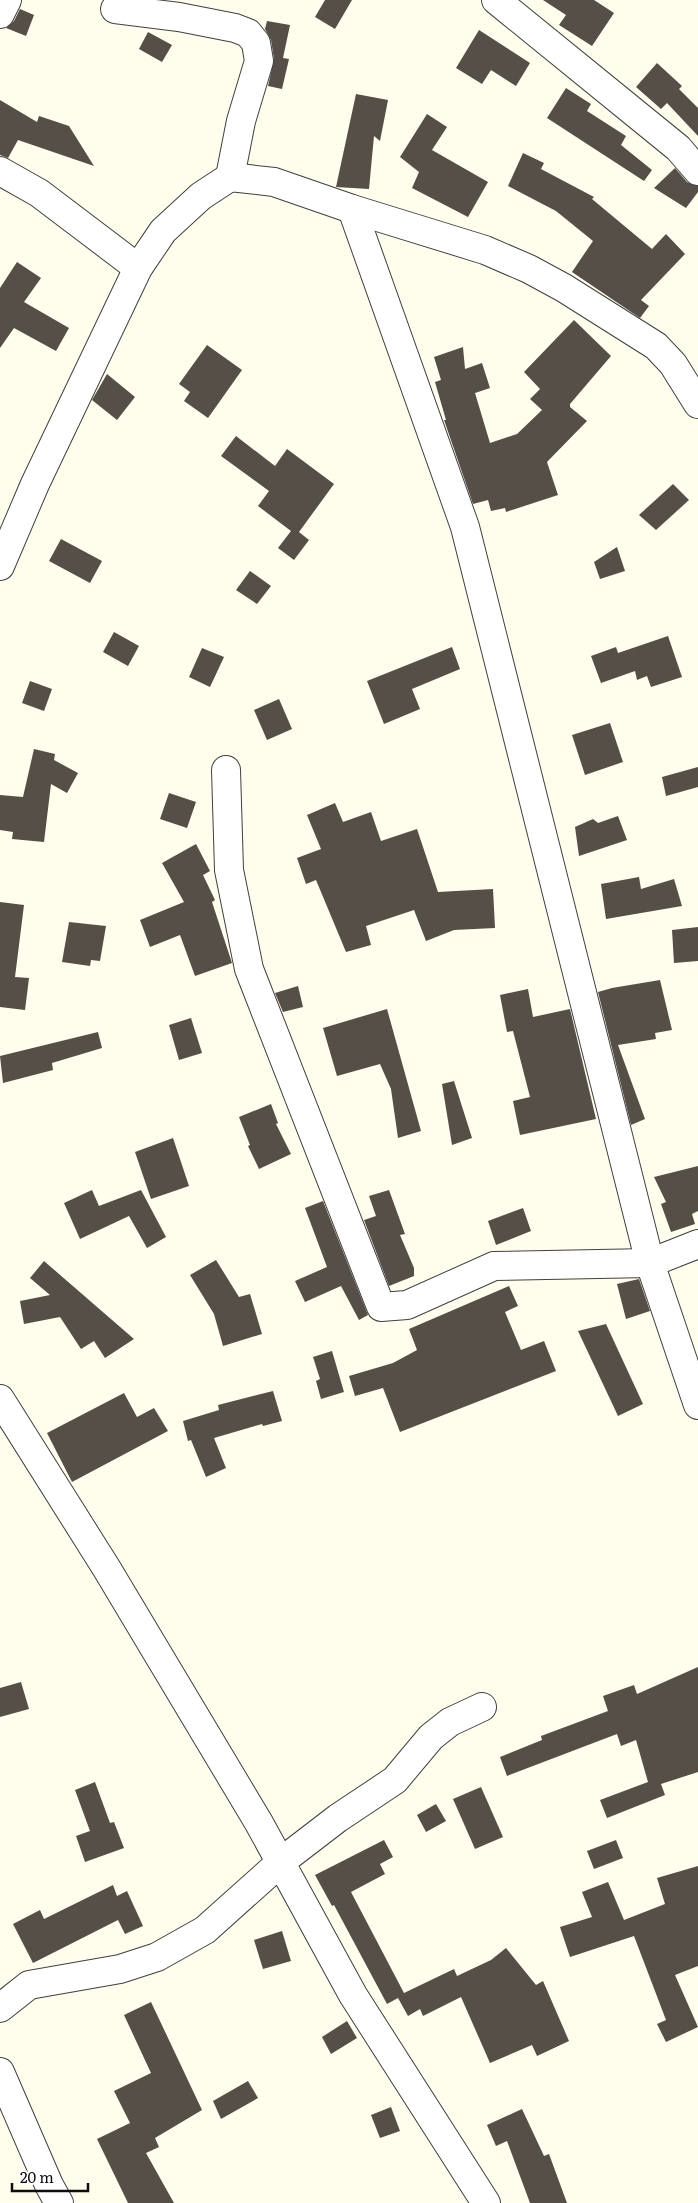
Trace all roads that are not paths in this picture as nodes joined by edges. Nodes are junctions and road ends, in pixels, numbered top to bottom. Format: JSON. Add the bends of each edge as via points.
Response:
{"nodes":[{"id":1,"x":7,"y":0,"type":"edge"},
{"id":2,"x":496,"y":0,"type":"edge"},
{"id":3,"x":115,"y":9,"type":"dead end"},
{"id":4,"x":0,"y":14,"type":"edge"},
{"id":5,"x":698,"y":171,"type":"edge"},
{"id":6,"x":0,"y":172,"type":"edge"},
{"id":7,"x":230,"y":177,"type":"junction"},
{"id":8,"x":352,"y":210,"type":"junction"},
{"id":9,"x":138,"y":268,"type":"junction"},
{"id":10,"x":698,"y":404,"type":"edge"},
{"id":11,"x":0,"y":566,"type":"edge"},
{"id":12,"x":226,"y":770,"type":"dead end"},
{"id":13,"x":698,"y":1244,"type":"edge"},
{"id":14,"x":650,"y":1263,"type":"junction"},
{"id":15,"x":0,"y":1399,"type":"edge"},
{"id":16,"x":698,"y":1405,"type":"edge"},
{"id":17,"x":482,"y":1708,"type":"dead end"},
{"id":18,"x":282,"y":1861,"type":"junction"},
{"id":19,"x":0,"y":2008,"type":"edge"},
{"id":20,"x":0,"y":2072,"type":"edge"},
{"id":21,"x":59,"y":2203,"type":"edge"},
{"id":22,"x":486,"y":2203,"type":"edge"}],
"edges":[{"from":1,"to":4,"type":"street"},
{"from":2,"to":5,"type":"street","via":[[678,148]]},
{"from":3,"to":7,"type":"street","via":[[236,28],[248,33],[256,43],[259,61],[241,121]]},
{"from":6,"to":9,"type":"street","via":[[39,193]]},
{"from":7,"to":8,"type":"street","via":[[274,182]]},
{"from":7,"to":9,"type":"street","via":[[201,196],[163,232]]},
{"from":8,"to":10,"type":"street","via":[[485,250],[564,288],[656,346],[673,364]]},
{"from":8,"to":14,"type":"street","via":[[465,527]]},
{"from":9,"to":11,"type":"street","via":[[34,484]]},
{"from":12,"to":14,"type":"street","via":[[229,870],[249,969],[381,1307],[407,1305],[494,1266]]},
{"from":13,"to":14,"type":"street"},
{"from":14,"to":16,"type":"street"},
{"from":15,"to":18,"type":"street","via":[[107,1569]]},
{"from":17,"to":18,"type":"street","via":[[450,1722],[431,1737],[395,1780]]},
{"from":18,"to":19,"type":"street","via":[[205,1930],[156,1957],[120,1969],[29,1985]]},
{"from":18,"to":22,"type":"street","via":[[353,1996]]},
{"from":20,"to":21,"type":"street"}]}
